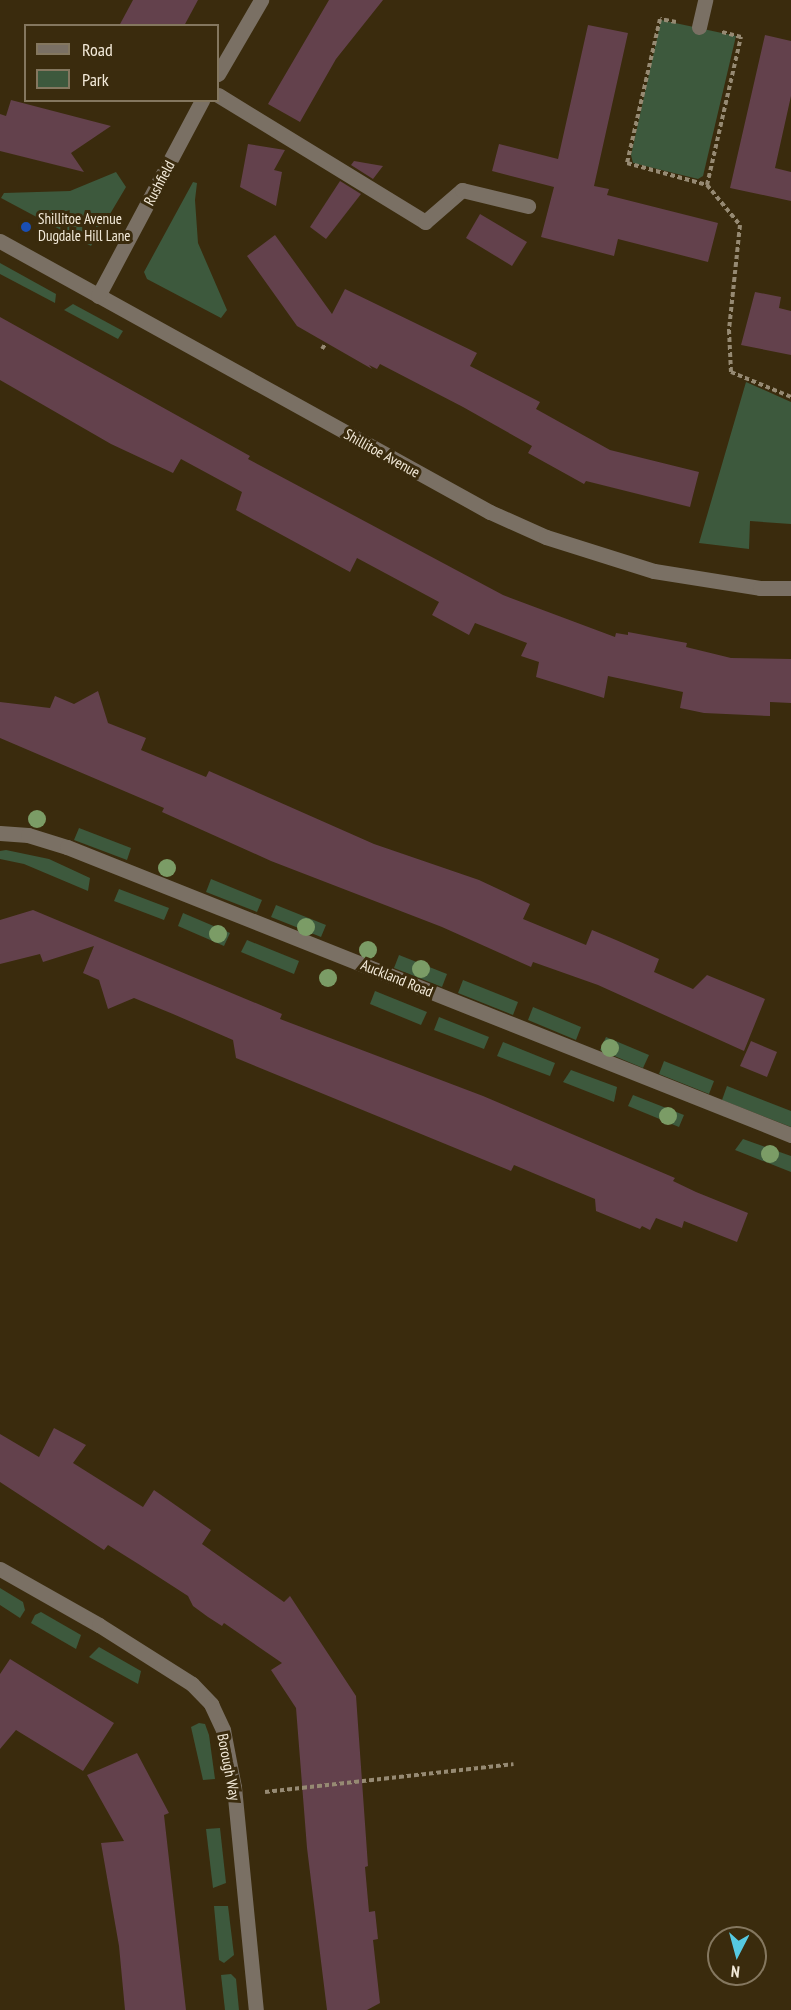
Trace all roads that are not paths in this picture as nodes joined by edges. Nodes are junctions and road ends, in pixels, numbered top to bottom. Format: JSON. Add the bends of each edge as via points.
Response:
{"nodes":[{"id":1,"x":261,"y":0,"type":"edge"},
{"id":2,"x":705,"y":0,"type":"edge"},
{"id":3,"x":699,"y":27,"type":"road end"},
{"id":4,"x":219,"y":72,"type":"edge"},
{"id":5,"x":219,"y":96,"type":"edge"},
{"id":6,"x":201,"y":102,"type":"edge"},
{"id":7,"x":528,"y":206,"type":"dead end"},
{"id":8,"x":0,"y":241,"type":"edge"},
{"id":9,"x":98,"y":296,"type":"junction"},
{"id":10,"x":791,"y":588,"type":"edge"},
{"id":11,"x":0,"y":833,"type":"edge"},
{"id":12,"x":791,"y":1135,"type":"edge"},
{"id":13,"x":0,"y":1569,"type":"edge"},
{"id":14,"x":256,"y":2010,"type":"edge"}],
"edges":[{"from":1,"to":4,"type":"street"},
{"from":2,"to":3,"type":"street"},
{"from":5,"to":7,"type":"street","via":[[425,222],[462,190]]},
{"from":6,"to":9,"type":"street","name":"Rushfield"},
{"from":8,"to":9,"type":"street","name":"Shillitoe Avenue"},
{"from":9,"to":10,"type":"street","name":"Shillitoe Avenue","via":[[490,512],[546,537],[654,571],[760,588]]},
{"from":11,"to":12,"type":"street","name":"Auckland Road","via":[[28,835],[67,847]]},
{"from":13,"to":14,"type":"street","name":"Borough Way","via":[[192,1684],[211,1704],[223,1730],[234,1787]]}]}
